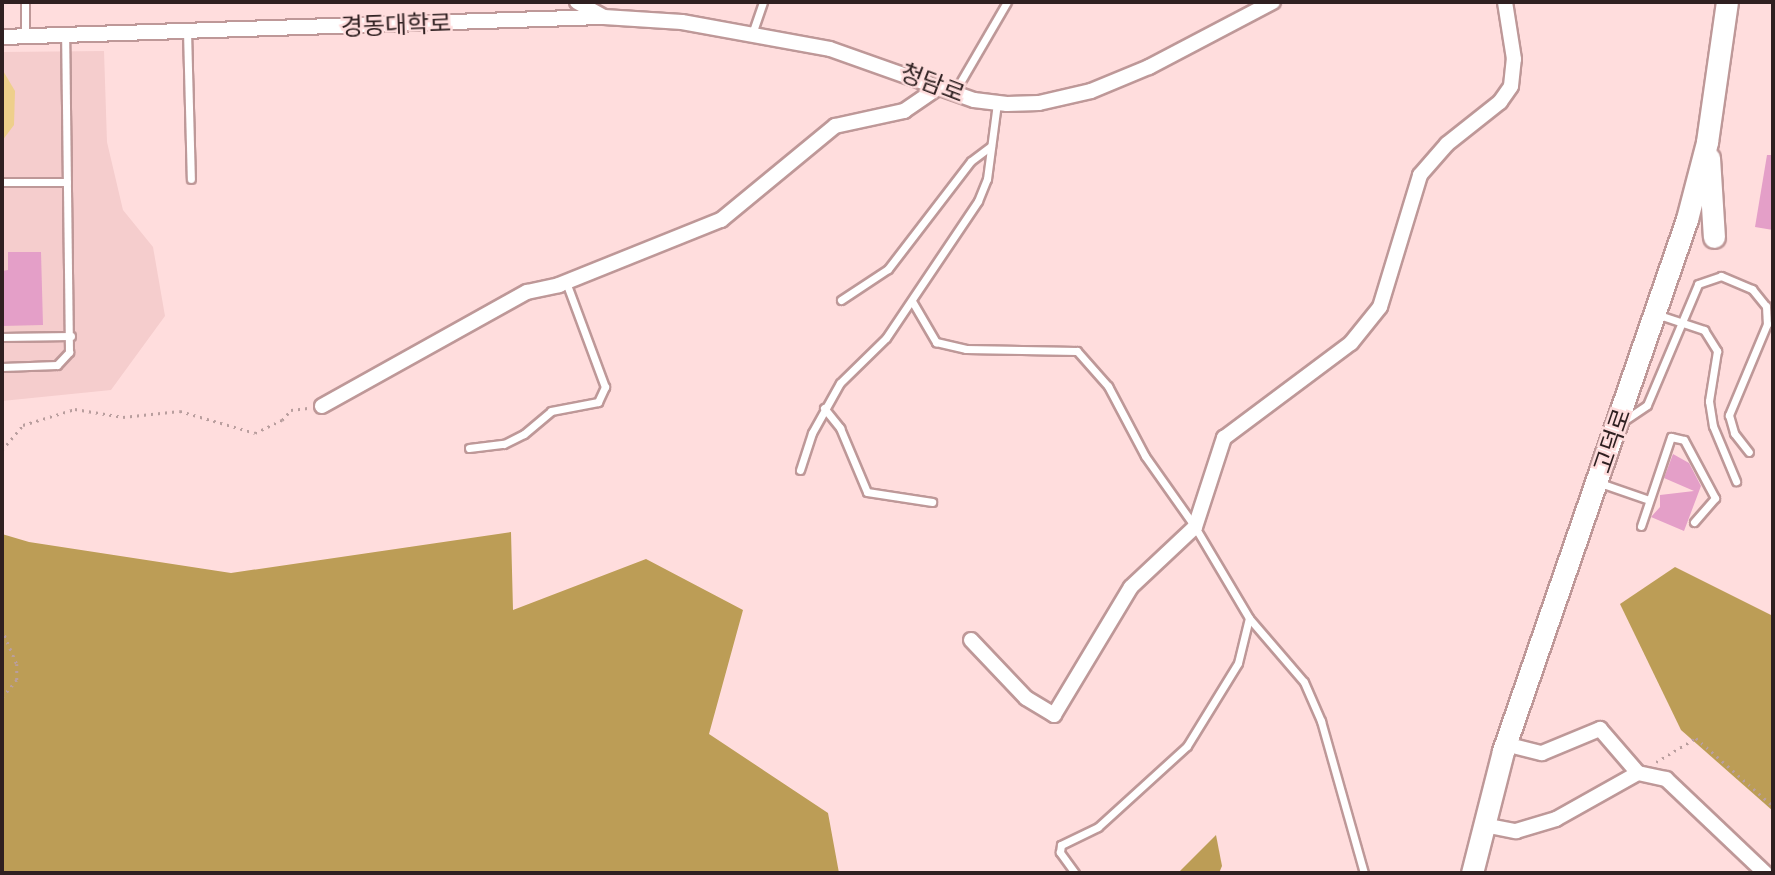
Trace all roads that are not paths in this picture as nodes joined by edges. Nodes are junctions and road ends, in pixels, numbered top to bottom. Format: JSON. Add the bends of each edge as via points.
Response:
{"nodes":[{"id":1,"x":25,"y":2,"type":"edge"},
{"id":2,"x":577,"y":2,"type":"edge"},
{"id":3,"x":763,"y":2,"type":"edge"},
{"id":4,"x":1007,"y":2,"type":"edge"},
{"id":5,"x":1273,"y":2,"type":"edge"},
{"id":6,"x":1505,"y":2,"type":"edge"},
{"id":7,"x":1727,"y":2,"type":"edge"},
{"id":8,"x":604,"y":17,"type":"junction"},
{"id":9,"x":187,"y":31,"type":"junction"},
{"id":10,"x":752,"y":34,"type":"junction"},
{"id":11,"x":2,"y":37,"type":"edge"},
{"id":12,"x":25,"y":37,"type":"junction"},
{"id":13,"x":65,"y":37,"type":"junction"},
{"id":14,"x":939,"y":87,"type":"junction"},
{"id":15,"x":954,"y":93,"type":"junction"},
{"id":16,"x":997,"y":103,"type":"junction"},
{"id":17,"x":1707,"y":142,"type":"junction"},
{"id":18,"x":991,"y":146,"type":"junction"},
{"id":19,"x":191,"y":179,"type":"dead end"},
{"id":20,"x":2,"y":182,"type":"edge"},
{"id":21,"x":67,"y":182,"type":"junction"},
{"id":22,"x":1714,"y":237,"type":"dead end"},
{"id":23,"x":566,"y":282,"type":"junction"},
{"id":24,"x":841,"y":300,"type":"dead end"},
{"id":25,"x":912,"y":301,"type":"junction"},
{"id":26,"x":1656,"y":314,"type":"junction"},
{"id":27,"x":1683,"y":323,"type":"junction"},
{"id":28,"x":71,"y":336,"type":"junction"},
{"id":29,"x":2,"y":337,"type":"edge"},
{"id":30,"x":2,"y":367,"type":"edge"},
{"id":31,"x":321,"y":406,"type":"road end"},
{"id":32,"x":824,"y":408,"type":"junction"},
{"id":33,"x":1619,"y":425,"type":"junction"},
{"id":34,"x":469,"y":448,"type":"dead end"},
{"id":35,"x":1749,"y":452,"type":"dead end"},
{"id":36,"x":800,"y":470,"type":"dead end"},
{"id":37,"x":1736,"y":481,"type":"dead end"},
{"id":38,"x":1599,"y":483,"type":"junction"},
{"id":39,"x":1649,"y":500,"type":"junction"},
{"id":40,"x":932,"y":502,"type":"dead end"},
{"id":41,"x":1694,"y":522,"type":"dead end"},
{"id":42,"x":1642,"y":526,"type":"dead end"},
{"id":43,"x":1195,"y":527,"type":"junction"},
{"id":44,"x":1249,"y":618,"type":"junction"},
{"id":45,"x":971,"y":640,"type":"dead end"},
{"id":46,"x":1505,"y":744,"type":"junction"},
{"id":47,"x":1638,"y":773,"type":"junction"},
{"id":48,"x":1484,"y":825,"type":"junction"},
{"id":49,"x":1075,"y":873,"type":"edge"},
{"id":50,"x":1364,"y":873,"type":"edge"},
{"id":51,"x":1472,"y":873,"type":"edge"},
{"id":52,"x":1765,"y":873,"type":"edge"}],
"edges":[{"from":1,"to":12,"type":"lane"},
{"from":2,"to":8,"type":"street","name":"청담로"},
{"from":3,"to":10,"type":"lane"},
{"from":4,"to":15,"type":"lane"},
{"from":5,"to":16,"type":"street","name":"청담로","via":[[1149,67],[1091,91],[1039,103]]},
{"from":6,"to":43,"type":"street","via":[[1514,59],[1511,86],[1500,102],[1447,144],[1420,175],[1380,307],[1351,343],[1224,438]]},
{"from":7,"to":17,"type":"main road","name":"고덕로"},
{"from":8,"to":9,"type":"street","name":"경동대학로"},
{"from":8,"to":10,"type":"street","name":"청담로"},
{"from":9,"to":13,"type":"street","name":"경동대학로"},
{"from":9,"to":19,"type":"lane"},
{"from":10,"to":14,"type":"street","name":"청담로","via":[[862,57]]},
{"from":11,"to":12,"type":"street","name":"경동대학로"},
{"from":12,"to":13,"type":"street","name":"경동대학로"},
{"from":13,"to":21,"type":"lane"},
{"from":14,"to":15,"type":"street","name":"청담로"},
{"from":14,"to":23,"type":"street","via":[[904,111],[835,126],[721,220]]},
{"from":15,"to":16,"type":"street","name":"청담로"},
{"from":16,"to":18,"type":"lane"},
{"from":17,"to":22,"type":"main road"},
{"from":17,"to":26,"type":"main road","name":"고덕로"},
{"from":18,"to":24,"type":"lane","via":[[971,161],[888,269]]},
{"from":18,"to":25,"type":"lane","via":[[978,201]]},
{"from":20,"to":21,"type":"lane"},
{"from":21,"to":28,"type":"lane"},
{"from":23,"to":31,"type":"street","via":[[527,292]]},
{"from":23,"to":34,"type":"lane","via":[[606,387],[598,402],[551,411],[524,434],[503,444]]},
{"from":25,"to":32,"type":"lane","via":[[886,338],[840,383]]},
{"from":25,"to":43,"type":"lane","via":[[936,342],[944,345],[1077,351],[1108,386],[1144,456]]},
{"from":26,"to":27,"type":"lane"},
{"from":26,"to":33,"type":"main road","name":"고덕로"},
{"from":27,"to":33,"type":"lane","via":[[1647,405]]},
{"from":27,"to":35,"type":"lane","via":[[1694,292],[1707,278],[1721,275],[1752,289],[1766,306],[1767,324],[1729,415],[1734,433]]},
{"from":27,"to":37,"type":"lane","via":[[1704,330],[1717,351],[1709,401],[1713,426]]},
{"from":28,"to":29,"type":"lane"},
{"from":28,"to":30,"type":"lane","via":[[62,363]]},
{"from":32,"to":36,"type":"lane"},
{"from":32,"to":40,"type":"lane","via":[[840,428],[867,492]]},
{"from":33,"to":38,"type":"main road","name":"고덕로"},
{"from":38,"to":39,"type":"lane"},
{"from":38,"to":46,"type":"main road","name":"고덕로"},
{"from":39,"to":41,"type":"lane","via":[[1671,437],[1684,440],[1715,498]]},
{"from":39,"to":42,"type":"lane"},
{"from":43,"to":44,"type":"lane"},
{"from":43,"to":45,"type":"street","via":[[1131,587],[1055,715],[1026,698]]},
{"from":44,"to":49,"type":"lane","via":[[1238,663],[1187,746],[1098,827],[1061,845],[1060,852]]},
{"from":44,"to":50,"type":"lane","via":[[1304,682],[1321,721]]},
{"from":46,"to":47,"type":"street","via":[[1542,753],[1600,729]]},
{"from":46,"to":48,"type":"main road","name":"고덕로"},
{"from":47,"to":48,"type":"street","via":[[1556,819],[1516,831]]},
{"from":47,"to":52,"type":"street","via":[[1666,779]]},
{"from":48,"to":51,"type":"main road","name":"고덕로"}]}
